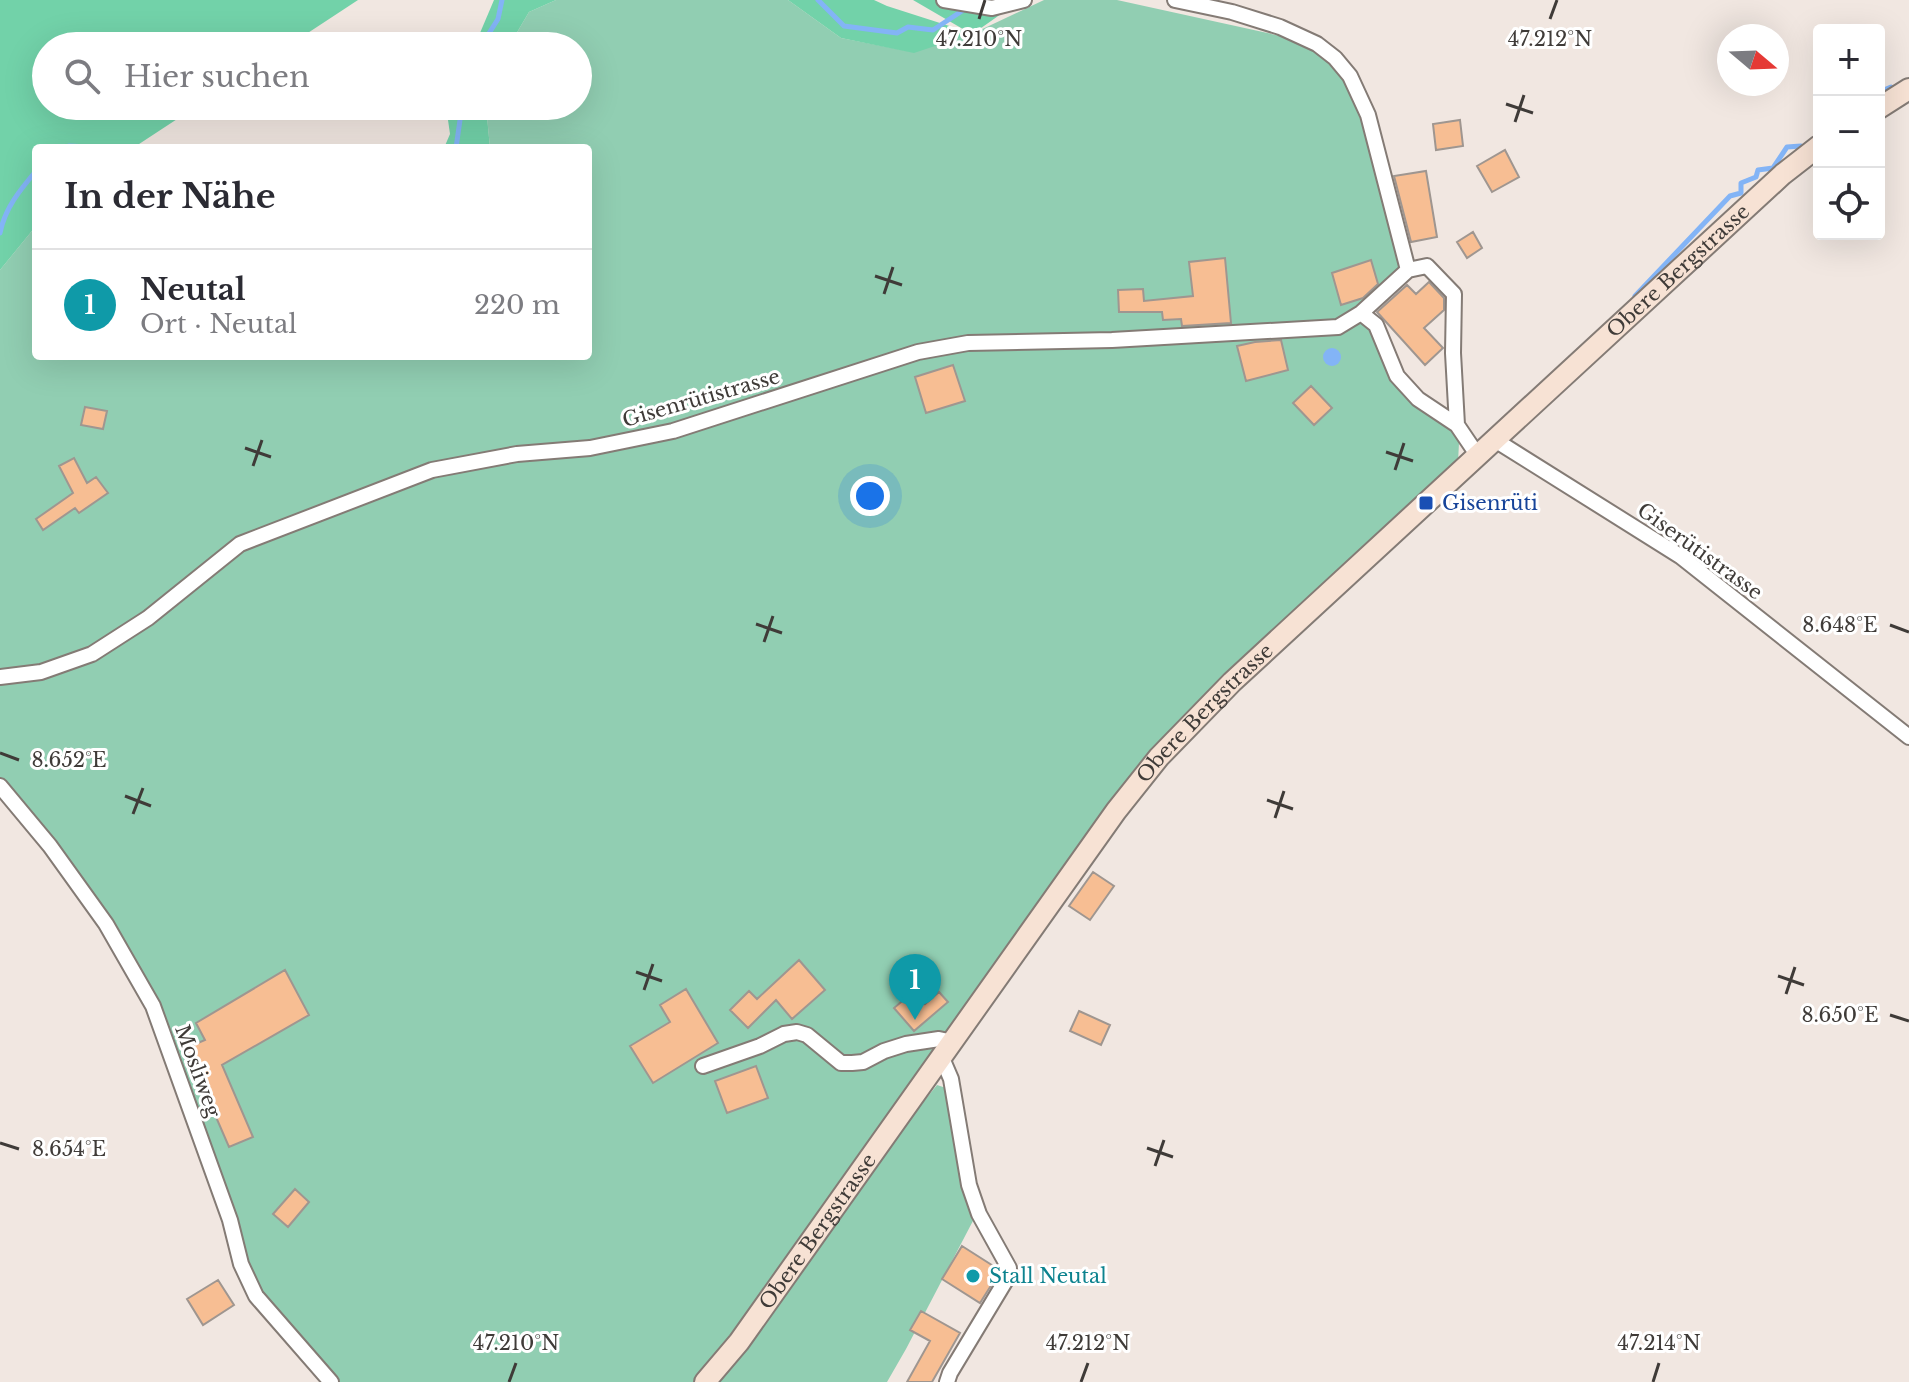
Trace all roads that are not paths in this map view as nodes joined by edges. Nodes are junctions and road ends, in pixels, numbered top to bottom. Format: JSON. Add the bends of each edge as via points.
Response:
{"nodes":[{"id":1,"x":1024,"y":0,"type":"edge"},
{"id":2,"x":1175,"y":0,"type":"edge"},
{"id":3,"x":951,"y":1,"type":"edge"},
{"id":4,"x":1909,"y":89,"type":"edge"},
{"id":5,"x":1885,"y":104,"type":"edge"},
{"id":6,"x":1813,"y":151,"type":"edge"},
{"id":7,"x":1408,"y":270,"type":"junction"},
{"id":8,"x":1361,"y":313,"type":"junction"},
{"id":9,"x":1457,"y":425,"type":"junction"},
{"id":10,"x":1495,"y":440,"type":"junction"},
{"id":11,"x":1478,"y":456,"type":"junction"},
{"id":12,"x":0,"y":677,"type":"edge"},
{"id":13,"x":1909,"y":737,"type":"edge"},
{"id":14,"x":0,"y":786,"type":"edge"},
{"id":15,"x":947,"y":1050,"type":"junction"},
{"id":16,"x":703,"y":1066,"type":"dead end"},
{"id":17,"x":331,"y":1382,"type":"edge"},
{"id":18,"x":705,"y":1382,"type":"edge"},
{"id":19,"x":947,"y":1382,"type":"edge"}],
"edges":[{"from":1,"to":3,"type":"street","via":[[992,8]]},
{"from":2,"to":7,"type":"street","via":[[1280,27],[1335,58],[1368,115]]},
{"from":4,"to":5,"type":"main road"},
{"from":6,"to":10,"type":"main road","name":"Obere Bergstrasse"},
{"from":7,"to":8,"type":"street"},
{"from":7,"to":9,"type":"street","via":[[1427,266],[1454,294]]},
{"from":8,"to":9,"type":"street","via":[[1376,325],[1397,376],[1418,399]]},
{"from":8,"to":12,"type":"street","name":"Gisenrütistrasse","via":[[1338,327],[968,343],[918,352],[673,431],[432,470],[240,544],[148,618],[92,654],[41,672]]},
{"from":9,"to":11,"type":"street"},
{"from":10,"to":11,"type":"main road","name":"Obere Bergstrasse"},
{"from":10,"to":13,"type":"street","name":"Giserütistrasse","via":[[1680,556]]},
{"from":11,"to":15,"type":"main road","name":"Obere Bergstrasse","via":[[1232,682],[1159,757]]},
{"from":14,"to":17,"type":"street","name":"Mosliweg","via":[[106,924],[153,1006],[256,1296]]},
{"from":15,"to":16,"type":"street","via":[[939,1039],[906,1044],[863,1062],[841,1063],[797,1032]]},
{"from":15,"to":18,"type":"main road","name":"Obere Bergstrasse"},
{"from":15,"to":19,"type":"street","via":[[969,1185],[1009,1268]]}]}
